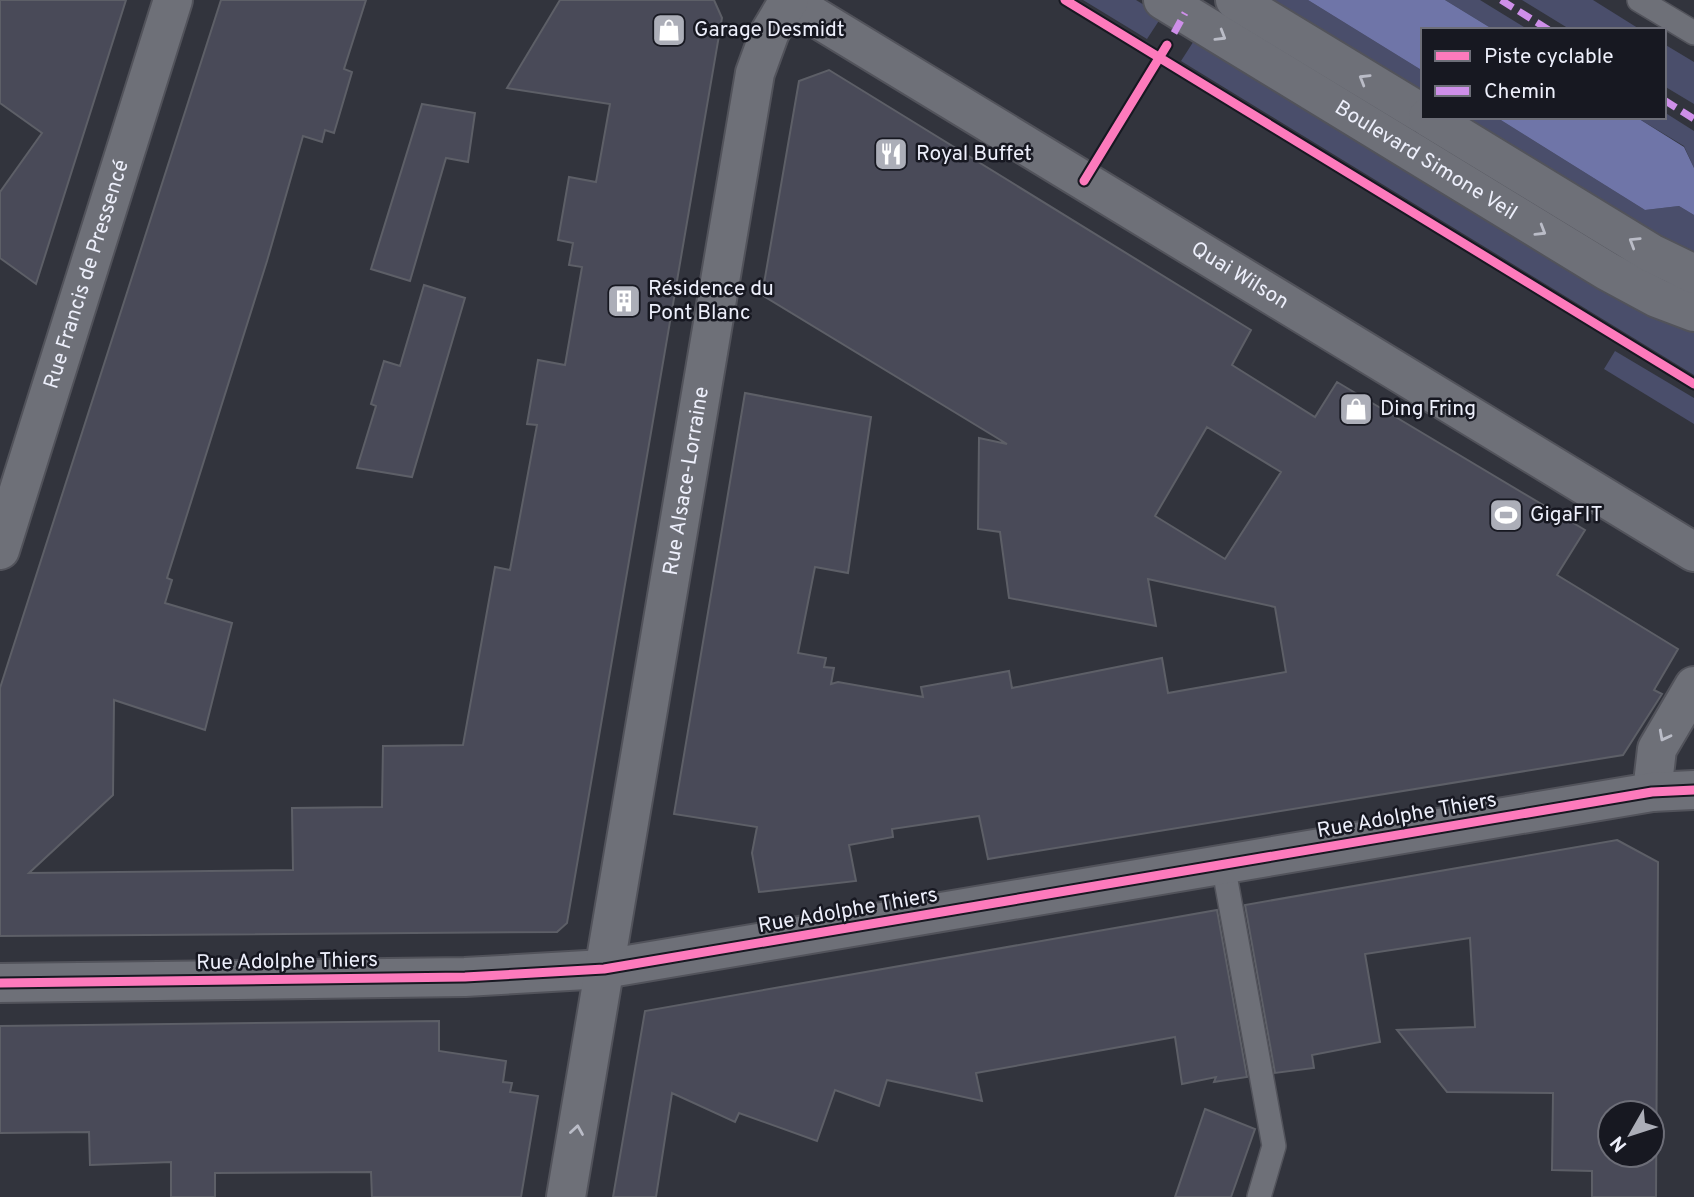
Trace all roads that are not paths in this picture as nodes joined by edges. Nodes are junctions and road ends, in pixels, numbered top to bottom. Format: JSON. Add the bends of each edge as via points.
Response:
{"nodes":[{"id":1,"x":173,"y":0,"type":"edge"},
{"id":2,"x":788,"y":0,"type":"edge"},
{"id":3,"x":1163,"y":0,"type":"edge"},
{"id":4,"x":1235,"y":0,"type":"edge"},
{"id":5,"x":1639,"y":0,"type":"edge"},
{"id":6,"x":1694,"y":33,"type":"edge"},
{"id":7,"x":1421,"y":113,"type":"edge"},
{"id":8,"x":1431,"y":119,"type":"edge"},
{"id":9,"x":1694,"y":274,"type":"edge"},
{"id":10,"x":1694,"y":312,"type":"edge"},
{"id":11,"x":0,"y":550,"type":"edge"},
{"id":12,"x":1694,"y":552,"type":"edge"},
{"id":13,"x":1694,"y":686,"type":"edge"},
{"id":14,"x":1694,"y":790,"type":"edge"},
{"id":15,"x":1653,"y":792,"type":"junction"},
{"id":16,"x":1223,"y":864,"type":"junction"},
{"id":17,"x":604,"y":970,"type":"junction"},
{"id":18,"x":0,"y":983,"type":"edge"},
{"id":19,"x":566,"y":1197,"type":"edge"},
{"id":20,"x":1259,"y":1197,"type":"edge"}],
"edges":[{"from":1,"to":11,"type":"street","name":"Rue Francis de Pressencé"},
{"from":2,"to":12,"type":"street","name":"Quai Wilson"},
{"from":2,"to":17,"type":"street","name":"Rue Alsace-Lorraine","via":[[755,73]]},
{"from":3,"to":10,"type":"street","name":"Boulevard Simone Veil","one_way":true,"via":[[1607,271]]},
{"from":7,"to":4,"type":"street","name":"Boulevard Simone Veil","one_way":true},
{"from":5,"to":6,"type":"lane"},
{"from":9,"to":8,"type":"street","name":"Boulevard Simone Veil","one_way":true,"via":[[1651,253]]},
{"from":13,"to":15,"type":"street","one_way":true,"via":[[1657,749]]},
{"from":14,"to":15,"type":"street","name":"Rue Adolphe Thiers"},
{"from":15,"to":16,"type":"street","name":"Rue Adolphe Thiers"},
{"from":16,"to":17,"type":"street","name":"Rue Adolphe Thiers"},
{"from":16,"to":20,"type":"lane","via":[[1274,1146]]},
{"from":17,"to":18,"type":"street","name":"Rue Adolphe Thiers","via":[[465,977]]},
{"from":19,"to":17,"type":"street","name":"Rue Alsace-Lorraine","one_way":true}]}
